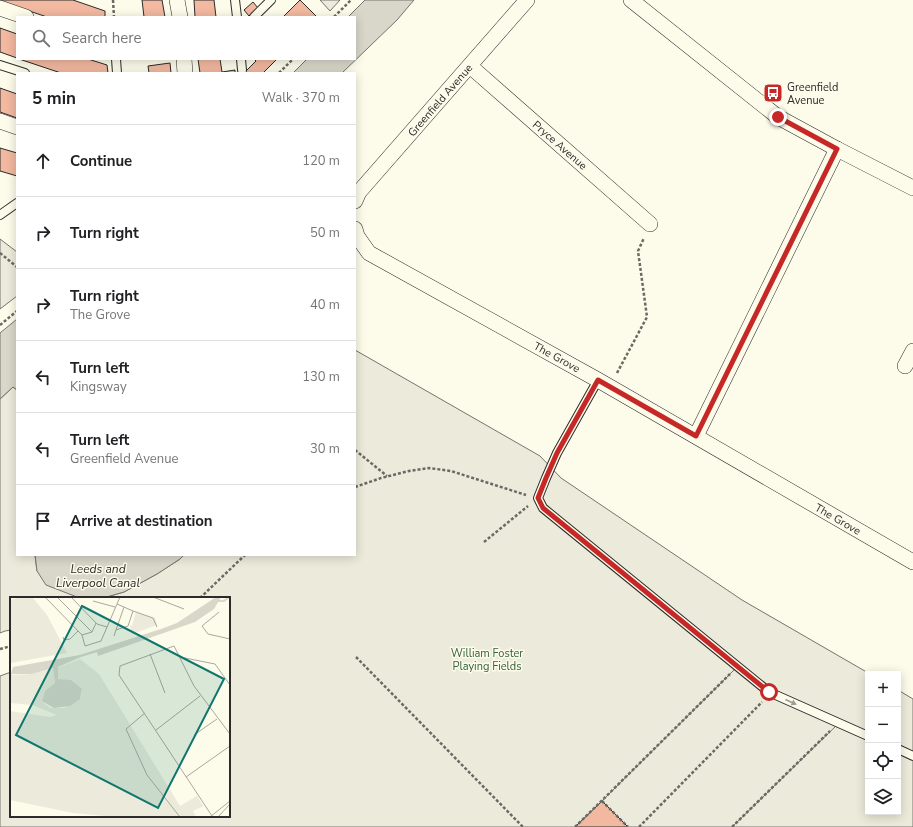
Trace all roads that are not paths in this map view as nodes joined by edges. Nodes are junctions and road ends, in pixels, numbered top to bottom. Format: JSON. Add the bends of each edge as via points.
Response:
{"nodes":[{"id":1,"x":177,"y":0,"type":"edge"},
{"id":2,"x":235,"y":0,"type":"edge"},
{"id":3,"x":271,"y":0,"type":"edge"},
{"id":4,"x":527,"y":0,"type":"edge"},
{"id":5,"x":636,"y":1,"type":"edge"},
{"id":6,"x":0,"y":8,"type":"edge"},
{"id":7,"x":23,"y":16,"type":"edge"},
{"id":8,"x":180,"y":16,"type":"edge"},
{"id":9,"x":237,"y":16,"type":"edge"},
{"id":10,"x":255,"y":16,"type":"edge"},
{"id":11,"x":116,"y":60,"type":"edge"},
{"id":12,"x":184,"y":60,"type":"edge"},
{"id":13,"x":241,"y":60,"type":"edge"},
{"id":14,"x":0,"y":65,"type":"edge"},
{"id":15,"x":470,"y":66,"type":"junction"},
{"id":16,"x":242,"y":70,"type":"dead end"},
{"id":17,"x":22,"y":72,"type":"edge"},
{"id":18,"x":117,"y":72,"type":"edge"},
{"id":19,"x":185,"y":72,"type":"edge"},
{"id":20,"x":0,"y":121,"type":"edge"},
{"id":21,"x":16,"y":127,"type":"edge"},
{"id":22,"x":837,"y":149,"type":"junction"},
{"id":23,"x":913,"y":188,"type":"edge"},
{"id":24,"x":356,"y":199,"type":"edge"},
{"id":25,"x":16,"y":205,"type":"edge"},
{"id":26,"x":0,"y":215,"type":"edge"},
{"id":27,"x":650,"y":224,"type":"road end"},
{"id":28,"x":356,"y":232,"type":"edge"},
{"id":29,"x":913,"y":351,"type":"edge"},
{"id":30,"x":905,"y":366,"type":"dead end"},
{"id":31,"x":604,"y":383,"type":"junction"},
{"id":32,"x":696,"y":436,"type":"junction"},
{"id":33,"x":913,"y":562,"type":"edge"},
{"id":34,"x":865,"y":735,"type":"edge"},
{"id":35,"x":901,"y":750,"type":"edge"},
{"id":36,"x":913,"y":756,"type":"edge"}],
"edges":[{"from":1,"to":8,"type":"street"},
{"from":2,"to":9,"type":"lane"},
{"from":3,"to":10,"type":"lane"},
{"from":4,"to":15,"type":"street","name":"Greenfield Avenue"},
{"from":5,"to":22,"type":"street","via":[[778,117]]},
{"from":6,"to":7,"type":"street"},
{"from":11,"to":18,"type":"lane"},
{"from":12,"to":19,"type":"street"},
{"from":13,"to":16,"type":"lane"},
{"from":14,"to":17,"type":"lane"},
{"from":15,"to":24,"type":"street","name":"Greenfield Avenue","via":[[359,192]]},
{"from":15,"to":27,"type":"street","name":"Pryce Avenue"},
{"from":20,"to":21,"type":"street"},
{"from":22,"to":23,"type":"street"},
{"from":22,"to":32,"type":"street"},
{"from":25,"to":26,"type":"lane"},
{"from":28,"to":31,"type":"street","name":"The Grove","via":[[369,252]]},
{"from":29,"to":30,"type":"street"},
{"from":31,"to":32,"type":"street","name":"The Grove"},
{"from":31,"to":34,"type":"lane","one_way":true,"via":[[557,453],[538,498],[543,508],[769,692]]},
{"from":32,"to":33,"type":"street","name":"The Grove"},
{"from":35,"to":36,"type":"lane"}]}
